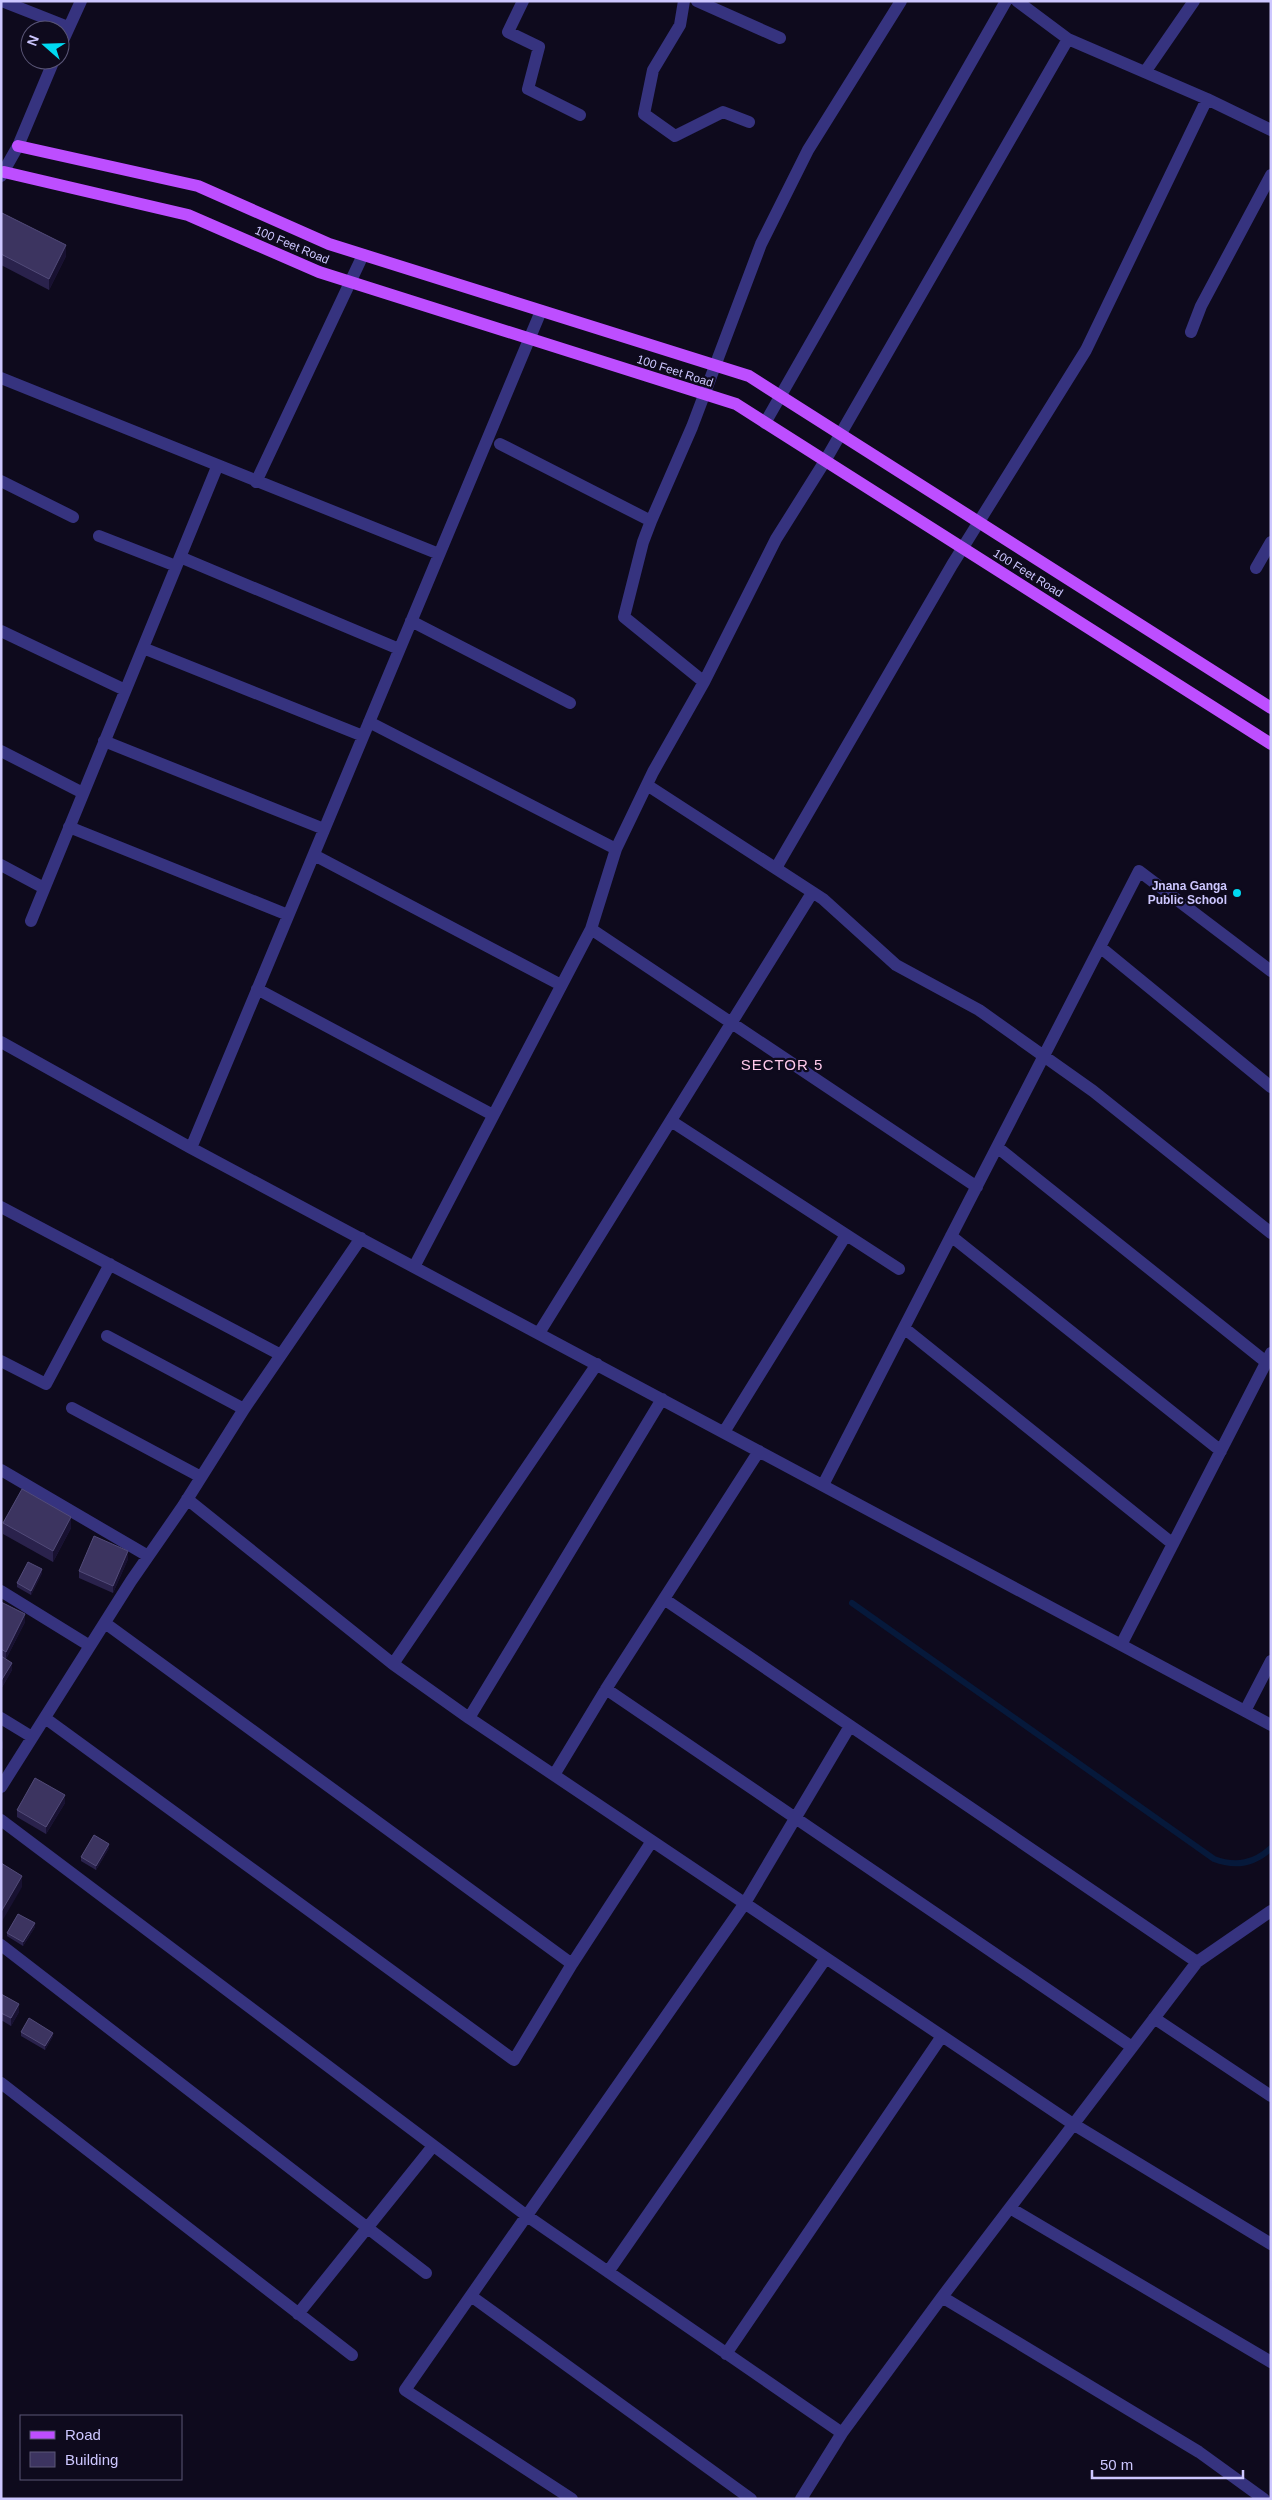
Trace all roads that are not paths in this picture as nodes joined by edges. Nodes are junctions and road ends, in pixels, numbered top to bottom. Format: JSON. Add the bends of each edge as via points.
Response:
{"nodes":[{"id":1,"x":2,"y":1,"type":"edge"},
{"id":2,"x":81,"y":1,"type":"edge"},
{"id":3,"x":523,"y":1,"type":"edge"},
{"id":4,"x":684,"y":1,"type":"edge"},
{"id":5,"x":697,"y":1,"type":"edge"},
{"id":6,"x":901,"y":1,"type":"edge"},
{"id":7,"x":1006,"y":1,"type":"edge"},
{"id":8,"x":1017,"y":1,"type":"edge"},
{"id":9,"x":1194,"y":1,"type":"edge"},
{"id":10,"x":48,"y":20,"type":"edge"},
{"id":11,"x":70,"y":24,"type":"edge"},
{"id":12,"x":780,"y":38,"type":"dead end"},
{"id":13,"x":1068,"y":39,"type":"junction"},
{"id":14,"x":50,"y":70,"type":"edge"},
{"id":15,"x":1145,"y":72,"type":"junction"},
{"id":16,"x":1206,"y":99,"type":"junction"},
{"id":17,"x":580,"y":115,"type":"dead end"},
{"id":18,"x":749,"y":122,"type":"dead end"},
{"id":19,"x":1271,"y":130,"type":"edge"},
{"id":20,"x":18,"y":146,"type":"junction"},
{"id":21,"x":2,"y":174,"type":"edge"},
{"id":22,"x":1271,"y":175,"type":"edge"},
{"id":23,"x":363,"y":255,"type":"junction"},
{"id":24,"x":350,"y":282,"type":"junction"},
{"id":25,"x":541,"y":311,"type":"junction"},
{"id":26,"x":1191,"y":332,"type":"dead end"},
{"id":27,"x":529,"y":339,"type":"junction"},
{"id":28,"x":715,"y":366,"type":"junction"},
{"id":29,"x":1,"y":378,"type":"edge"},
{"id":30,"x":705,"y":394,"type":"junction"},
{"id":31,"x":780,"y":397,"type":"junction"},
{"id":32,"x":765,"y":423,"type":"junction"},
{"id":33,"x":840,"y":435,"type":"junction"},
{"id":34,"x":500,"y":444,"type":"dead end"},
{"id":35,"x":825,"y":461,"type":"junction"},
{"id":36,"x":217,"y":467,"type":"junction"},
{"id":37,"x":1,"y":481,"type":"edge"},
{"id":38,"x":256,"y":482,"type":"junction"},
{"id":39,"x":73,"y":517,"type":"dead end"},
{"id":40,"x":651,"y":521,"type":"junction"},
{"id":41,"x":979,"y":522,"type":"junction"},
{"id":42,"x":98,"y":536,"type":"dead end"},
{"id":43,"x":1271,"y":542,"type":"edge"},
{"id":44,"x":963,"y":548,"type":"junction"},
{"id":45,"x":439,"y":554,"type":"junction"},
{"id":46,"x":178,"y":562,"type":"junction"},
{"id":47,"x":1256,"y":568,"type":"dead end"},
{"id":48,"x":411,"y":621,"type":"junction"},
{"id":49,"x":1,"y":631,"type":"edge"},
{"id":50,"x":142,"y":648,"type":"junction"},
{"id":51,"x":399,"y":650,"type":"junction"},
{"id":52,"x":704,"y":682,"type":"junction"},
{"id":53,"x":125,"y":690,"type":"junction"},
{"id":54,"x":570,"y":703,"type":"dead end"},
{"id":55,"x":1271,"y":708,"type":"edge"},
{"id":56,"x":369,"y":722,"type":"junction"},
{"id":57,"x":363,"y":736,"type":"junction"},
{"id":58,"x":104,"y":741,"type":"junction"},
{"id":59,"x":1271,"y":744,"type":"edge"},
{"id":60,"x":1,"y":751,"type":"edge"},
{"id":61,"x":647,"y":785,"type":"junction"},
{"id":62,"x":83,"y":793,"type":"junction"},
{"id":63,"x":69,"y":827,"type":"junction"},
{"id":64,"x":324,"y":829,"type":"junction"},
{"id":65,"x":616,"y":849,"type":"junction"},
{"id":66,"x":314,"y":854,"type":"junction"},
{"id":67,"x":1,"y":865,"type":"edge"},
{"id":68,"x":776,"y":868,"type":"junction"},
{"id":69,"x":44,"y":888,"type":"junction"},
{"id":70,"x":812,"y":893,"type":"junction"},
{"id":71,"x":288,"y":915,"type":"junction"},
{"id":72,"x":31,"y":921,"type":"dead end"},
{"id":73,"x":591,"y":929,"type":"junction"},
{"id":74,"x":1100,"y":947,"type":"junction"},
{"id":75,"x":1271,"y":971,"type":"edge"},
{"id":76,"x":561,"y":985,"type":"junction"},
{"id":77,"x":257,"y":989,"type":"junction"},
{"id":78,"x":731,"y":1023,"type":"junction"},
{"id":79,"x":1,"y":1042,"type":"edge"},
{"id":80,"x":1044,"y":1056,"type":"junction"},
{"id":81,"x":1271,"y":1087,"type":"edge"},
{"id":82,"x":493,"y":1115,"type":"junction"},
{"id":83,"x":671,"y":1121,"type":"junction"},
{"id":84,"x":997,"y":1147,"type":"junction"},
{"id":85,"x":191,"y":1148,"type":"junction"},
{"id":86,"x":977,"y":1187,"type":"junction"},
{"id":87,"x":1,"y":1207,"type":"edge"},
{"id":88,"x":1271,"y":1233,"type":"edge"},
{"id":89,"x":846,"y":1235,"type":"junction"},
{"id":90,"x":951,"y":1236,"type":"junction"},
{"id":91,"x":361,"y":1238,"type":"junction"},
{"id":92,"x":110,"y":1264,"type":"junction"},
{"id":93,"x":414,"y":1266,"type":"junction"},
{"id":94,"x":899,"y":1269,"type":"dead end"},
{"id":95,"x":904,"y":1328,"type":"junction"},
{"id":96,"x":539,"y":1333,"type":"junction"},
{"id":97,"x":107,"y":1336,"type":"dead end"},
{"id":98,"x":281,"y":1355,"type":"junction"},
{"id":99,"x":1268,"y":1358,"type":"edge"},
{"id":100,"x":1,"y":1360,"type":"edge"},
{"id":101,"x":597,"y":1364,"type":"junction"},
{"id":102,"x":662,"y":1399,"type":"junction"},
{"id":103,"x":72,"y":1408,"type":"dead end"},
{"id":104,"x":244,"y":1410,"type":"junction"},
{"id":105,"x":724,"y":1432,"type":"junction"},
{"id":106,"x":759,"y":1451,"type":"junction"},
{"id":107,"x":1221,"y":1451,"type":"junction"},
{"id":108,"x":1,"y":1470,"type":"edge"},
{"id":109,"x":201,"y":1477,"type":"junction"},
{"id":110,"x":823,"y":1485,"type":"junction"},
{"id":111,"x":187,"y":1499,"type":"junction"},
{"id":112,"x":1173,"y":1544,"type":"junction"},
{"id":113,"x":148,"y":1556,"type":"junction"},
{"id":114,"x":1,"y":1590,"type":"edge"},
{"id":115,"x":664,"y":1599,"type":"junction"},
{"id":116,"x":104,"y":1623,"type":"junction"},
{"id":117,"x":1121,"y":1645,"type":"junction"},
{"id":118,"x":90,"y":1646,"type":"junction"},
{"id":119,"x":1271,"y":1661,"type":"edge"},
{"id":120,"x":393,"y":1664,"type":"junction"},
{"id":121,"x":606,"y":1689,"type":"junction"},
{"id":122,"x":1245,"y":1711,"type":"junction"},
{"id":123,"x":1,"y":1718,"type":"edge"},
{"id":124,"x":45,"y":1718,"type":"junction"},
{"id":125,"x":468,"y":1718,"type":"junction"},
{"id":126,"x":1271,"y":1725,"type":"edge"},
{"id":127,"x":850,"y":1726,"type":"junction"},
{"id":128,"x":32,"y":1737,"type":"junction"},
{"id":129,"x":554,"y":1775,"type":"junction"},
{"id":130,"x":2,"y":1783,"type":"edge"},
{"id":131,"x":796,"y":1818,"type":"junction"},
{"id":132,"x":1,"y":1820,"type":"edge"},
{"id":133,"x":652,"y":1841,"type":"junction"},
{"id":134,"x":745,"y":1903,"type":"junction"},
{"id":135,"x":1270,"y":1913,"type":"edge"},
{"id":136,"x":1,"y":1945,"type":"edge"},
{"id":137,"x":826,"y":1958,"type":"junction"},
{"id":138,"x":1197,"y":1962,"type":"junction"},
{"id":139,"x":572,"y":1964,"type":"junction"},
{"id":140,"x":1154,"y":2018,"type":"junction"},
{"id":141,"x":942,"y":2036,"type":"junction"},
{"id":142,"x":1132,"y":2047,"type":"junction"},
{"id":143,"x":1,"y":2083,"type":"edge"},
{"id":144,"x":1271,"y":2096,"type":"edge"},
{"id":145,"x":1073,"y":2124,"type":"junction"},
{"id":146,"x":433,"y":2146,"type":"junction"},
{"id":147,"x":1010,"y":2208,"type":"junction"},
{"id":148,"x":527,"y":2216,"type":"junction"},
{"id":149,"x":368,"y":2228,"type":"junction"},
{"id":150,"x":1271,"y":2244,"type":"edge"},
{"id":151,"x":608,"y":2272,"type":"junction"},
{"id":152,"x":426,"y":2273,"type":"dead end"},
{"id":153,"x":471,"y":2296,"type":"junction"},
{"id":154,"x":942,"y":2297,"type":"junction"},
{"id":155,"x":298,"y":2314,"type":"junction"},
{"id":156,"x":726,"y":2354,"type":"junction"},
{"id":157,"x":352,"y":2355,"type":"dead end"},
{"id":158,"x":1271,"y":2362,"type":"edge"},
{"id":159,"x":842,"y":2434,"type":"junction"},
{"id":160,"x":572,"y":2499,"type":"edge"},
{"id":161,"x":751,"y":2499,"type":"edge"},
{"id":162,"x":801,"y":2499,"type":"edge"},
{"id":163,"x":1264,"y":2499,"type":"edge"}],
"edges":[{"from":1,"to":10,"type":"street"},
{"from":2,"to":11,"type":"street"},
{"from":3,"to":17,"type":"street","via":[[508,32],[539,47],[528,89]]},
{"from":4,"to":18,"type":"street","via":[[680,25],[653,70],[644,114],[675,136],[723,112]]},
{"from":5,"to":12,"type":"street"},
{"from":6,"to":28,"type":"street","via":[[804,159],[761,244]]},
{"from":7,"to":31,"type":"street"},
{"from":8,"to":13,"type":"street"},
{"from":9,"to":15,"type":"street"},
{"from":13,"to":15,"type":"street"},
{"from":13,"to":33,"type":"street"},
{"from":14,"to":20,"type":"street"},
{"from":15,"to":16,"type":"street"},
{"from":16,"to":19,"type":"street"},
{"from":16,"to":41,"type":"street","via":[[1086,350]]},
{"from":20,"to":21,"type":"street"},
{"from":20,"to":23,"type":"main road","name":"100 Feet Road","via":[[198,186],[330,244]]},
{"from":21,"to":24,"type":"main road","name":"100 Feet Road","via":[[188,215],[319,272]]},
{"from":22,"to":26,"type":"street","via":[[1201,306]]},
{"from":23,"to":24,"type":"street"},
{"from":23,"to":25,"type":"main road","name":"100 Feet Road"},
{"from":24,"to":27,"type":"main road","name":"100 Feet Road"},
{"from":24,"to":38,"type":"street"},
{"from":25,"to":27,"type":"street"},
{"from":25,"to":28,"type":"main road","name":"100 Feet Road"},
{"from":27,"to":30,"type":"main road","name":"100 Feet Road"},
{"from":27,"to":45,"type":"street"},
{"from":28,"to":30,"type":"street"},
{"from":28,"to":31,"type":"main road","name":"100 Feet Road","via":[[749,376]]},
{"from":29,"to":36,"type":"street"},
{"from":30,"to":32,"type":"main road","name":"100 Feet Road","via":[[736,404]]},
{"from":30,"to":40,"type":"street"},
{"from":31,"to":32,"type":"street"},
{"from":31,"to":33,"type":"main road","name":"100 Feet Road"},
{"from":32,"to":35,"type":"main road","name":"100 Feet Road"},
{"from":33,"to":35,"type":"street"},
{"from":33,"to":41,"type":"main road","name":"100 Feet Road"},
{"from":34,"to":40,"type":"street"},
{"from":35,"to":44,"type":"main road","name":"100 Feet Road"},
{"from":35,"to":52,"type":"street","via":[[776,539]]},
{"from":36,"to":38,"type":"street"},
{"from":36,"to":46,"type":"street"},
{"from":37,"to":39,"type":"street"},
{"from":38,"to":45,"type":"street"},
{"from":40,"to":52,"type":"street","via":[[624,617]]},
{"from":41,"to":44,"type":"street"},
{"from":41,"to":55,"type":"main road","name":"100 Feet Road"},
{"from":42,"to":46,"type":"street"},
{"from":43,"to":47,"type":"street"},
{"from":44,"to":59,"type":"main road","name":"100 Feet Road"},
{"from":44,"to":68,"type":"street"},
{"from":45,"to":48,"type":"street"},
{"from":46,"to":50,"type":"street"},
{"from":46,"to":51,"type":"street"},
{"from":48,"to":51,"type":"street"},
{"from":48,"to":54,"type":"street"},
{"from":49,"to":53,"type":"street"},
{"from":50,"to":53,"type":"street"},
{"from":50,"to":57,"type":"street"},
{"from":51,"to":56,"type":"street"},
{"from":52,"to":61,"type":"street"},
{"from":53,"to":58,"type":"street"},
{"from":56,"to":57,"type":"street"},
{"from":56,"to":65,"type":"street"},
{"from":57,"to":64,"type":"street"},
{"from":58,"to":62,"type":"street"},
{"from":58,"to":64,"type":"street"},
{"from":60,"to":62,"type":"street"},
{"from":61,"to":65,"type":"street"},
{"from":61,"to":68,"type":"street"},
{"from":62,"to":63,"type":"street"},
{"from":63,"to":69,"type":"street"},
{"from":63,"to":71,"type":"street"},
{"from":64,"to":66,"type":"street"},
{"from":65,"to":73,"type":"street"},
{"from":66,"to":71,"type":"street"},
{"from":66,"to":76,"type":"street"},
{"from":67,"to":69,"type":"street"},
{"from":68,"to":70,"type":"street"},
{"from":69,"to":72,"type":"street"},
{"from":70,"to":78,"type":"street"},
{"from":70,"to":80,"type":"street","via":[[823,899],[896,965],[979,1010]]},
{"from":71,"to":77,"type":"street"},
{"from":73,"to":76,"type":"street"},
{"from":73,"to":78,"type":"street"},
{"from":74,"to":75,"type":"street","via":[[1140,871]]},
{"from":74,"to":80,"type":"street"},
{"from":74,"to":81,"type":"street"},
{"from":76,"to":82,"type":"street"},
{"from":77,"to":82,"type":"street"},
{"from":77,"to":85,"type":"street"},
{"from":78,"to":83,"type":"street"},
{"from":78,"to":86,"type":"street"},
{"from":79,"to":85,"type":"street"},
{"from":80,"to":84,"type":"street"},
{"from":80,"to":88,"type":"street","via":[[1093,1091]]},
{"from":82,"to":93,"type":"street"},
{"from":83,"to":89,"type":"street"},
{"from":83,"to":96,"type":"street"},
{"from":84,"to":86,"type":"street"},
{"from":84,"to":99,"type":"street"},
{"from":85,"to":91,"type":"street"},
{"from":86,"to":90,"type":"street"},
{"from":87,"to":92,"type":"street"},
{"from":89,"to":94,"type":"street"},
{"from":89,"to":105,"type":"street"},
{"from":90,"to":95,"type":"street"},
{"from":90,"to":107,"type":"street"},
{"from":91,"to":93,"type":"street"},
{"from":91,"to":98,"type":"street"},
{"from":92,"to":98,"type":"street"},
{"from":92,"to":100,"type":"street","via":[[46,1384]]},
{"from":93,"to":96,"type":"street"},
{"from":95,"to":110,"type":"street"},
{"from":95,"to":112,"type":"street"},
{"from":96,"to":101,"type":"street"},
{"from":97,"to":104,"type":"street"},
{"from":98,"to":104,"type":"street"},
{"from":99,"to":107,"type":"street"},
{"from":101,"to":102,"type":"street"},
{"from":101,"to":120,"type":"street"},
{"from":102,"to":105,"type":"street"},
{"from":102,"to":125,"type":"street"},
{"from":103,"to":109,"type":"street"},
{"from":104,"to":109,"type":"street"},
{"from":105,"to":106,"type":"street"},
{"from":106,"to":110,"type":"street"},
{"from":106,"to":115,"type":"street"},
{"from":107,"to":112,"type":"street"},
{"from":108,"to":113,"type":"street"},
{"from":109,"to":111,"type":"street"},
{"from":110,"to":117,"type":"street"},
{"from":111,"to":113,"type":"street"},
{"from":111,"to":120,"type":"street"},
{"from":112,"to":117,"type":"street"},
{"from":113,"to":116,"type":"street"},
{"from":114,"to":118,"type":"street"},
{"from":115,"to":121,"type":"street"},
{"from":115,"to":127,"type":"street"},
{"from":116,"to":118,"type":"street"},
{"from":116,"to":139,"type":"street"},
{"from":117,"to":122,"type":"street"},
{"from":118,"to":124,"type":"street"},
{"from":119,"to":122,"type":"street"},
{"from":120,"to":125,"type":"street"},
{"from":121,"to":129,"type":"street"},
{"from":121,"to":131,"type":"street"},
{"from":122,"to":126,"type":"street"},
{"from":123,"to":128,"type":"street"},
{"from":124,"to":128,"type":"street"},
{"from":124,"to":139,"type":"street","via":[[514,2060]]},
{"from":125,"to":129,"type":"street"},
{"from":127,"to":131,"type":"street"},
{"from":127,"to":138,"type":"street"},
{"from":128,"to":130,"type":"street"},
{"from":129,"to":133,"type":"street"},
{"from":131,"to":134,"type":"street"},
{"from":131,"to":142,"type":"street"},
{"from":132,"to":146,"type":"street"},
{"from":133,"to":134,"type":"street"},
{"from":133,"to":139,"type":"street"},
{"from":134,"to":137,"type":"street"},
{"from":134,"to":148,"type":"street"},
{"from":135,"to":138,"type":"street"},
{"from":136,"to":149,"type":"street"},
{"from":137,"to":141,"type":"street"},
{"from":137,"to":151,"type":"street"},
{"from":138,"to":140,"type":"street"},
{"from":140,"to":142,"type":"street"},
{"from":140,"to":144,"type":"street"},
{"from":141,"to":145,"type":"street"},
{"from":141,"to":156,"type":"street"},
{"from":142,"to":145,"type":"street"},
{"from":143,"to":155,"type":"street"},
{"from":145,"to":147,"type":"street"},
{"from":145,"to":150,"type":"street"},
{"from":146,"to":148,"type":"street"},
{"from":146,"to":149,"type":"street"},
{"from":147,"to":154,"type":"street"},
{"from":147,"to":158,"type":"street"},
{"from":148,"to":151,"type":"street"},
{"from":148,"to":153,"type":"street"},
{"from":149,"to":152,"type":"street"},
{"from":149,"to":155,"type":"street"},
{"from":151,"to":156,"type":"street"},
{"from":153,"to":160,"type":"street","via":[[405,2390]]},
{"from":153,"to":161,"type":"street"},
{"from":154,"to":159,"type":"street"},
{"from":154,"to":163,"type":"street","via":[[1200,2452]]},
{"from":155,"to":157,"type":"street"},
{"from":156,"to":159,"type":"street"},
{"from":159,"to":162,"type":"street"}]}
